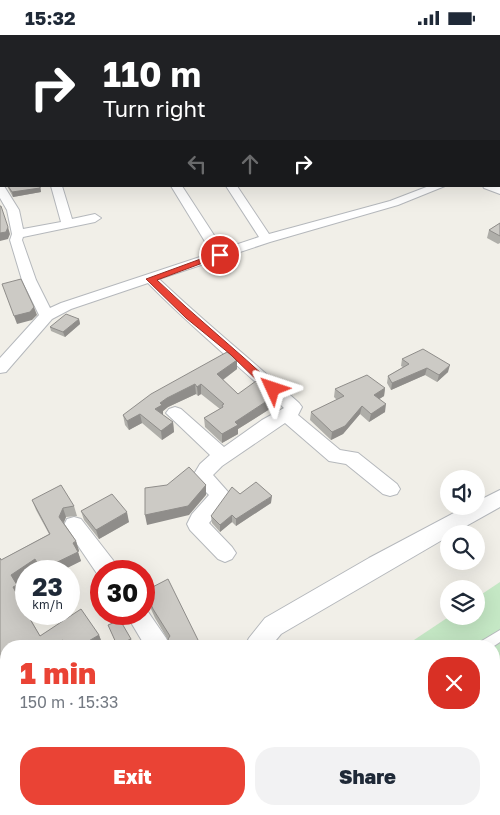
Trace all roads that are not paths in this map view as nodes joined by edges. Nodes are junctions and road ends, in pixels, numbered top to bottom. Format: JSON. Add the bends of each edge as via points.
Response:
{"nodes":[{"id":1,"x":56,"y":187,"type":"edge"},
{"id":2,"x":177,"y":187,"type":"edge"},
{"id":3,"x":232,"y":187,"type":"edge"},
{"id":4,"x":437,"y":187,"type":"edge"},
{"id":5,"x":0,"y":188,"type":"edge"},
{"id":6,"x":95,"y":218,"type":"dead end"},
{"id":7,"x":67,"y":223,"type":"junction"},
{"id":8,"x":18,"y":234,"type":"junction"},
{"id":9,"x":266,"y":239,"type":"junction"},
{"id":10,"x":220,"y":255,"type":"junction"},
{"id":11,"x":151,"y":279,"type":"junction"},
{"id":12,"x":47,"y":316,"type":"junction"},
{"id":13,"x":0,"y":368,"type":"edge"},
{"id":14,"x":176,"y":413,"type":"dead end"},
{"id":15,"x":288,"y":415,"type":"junction"},
{"id":16,"x":223,"y":455,"type":"junction"},
{"id":17,"x":390,"y":489,"type":"dead end"},
{"id":18,"x":500,"y":498,"type":"edge"},
{"id":19,"x":74,"y":525,"type":"dead end"},
{"id":20,"x":225,"y":553,"type":"dead end"},
{"id":21,"x":100,"y":560,"type":"edge"},
{"id":22,"x":144,"y":625,"type":"edge"},
{"id":23,"x":154,"y":640,"type":"edge"},
{"id":24,"x":262,"y":640,"type":"edge"}],
"edges":[{"from":1,"to":7,"type":"street"},
{"from":2,"to":10,"type":"street"},
{"from":3,"to":9,"type":"street"},
{"from":4,"to":9,"type":"street","via":[[394,203]]},
{"from":5,"to":8,"type":"street","via":[[13,210]]},
{"from":6,"to":7,"type":"street"},
{"from":7,"to":8,"type":"street"},
{"from":8,"to":12,"type":"street","via":[[16,240],[28,280]]},
{"from":9,"to":10,"type":"street"},
{"from":10,"to":11,"type":"street"},
{"from":11,"to":12,"type":"street","via":[[95,295]]},
{"from":11,"to":15,"type":"street","via":[[293,407]]},
{"from":12,"to":13,"type":"street"},
{"from":14,"to":16,"type":"street"},
{"from":15,"to":16,"type":"street"},
{"from":15,"to":17,"type":"street","via":[[335,456],[351,459]]},
{"from":16,"to":20,"type":"street","via":[[203,474],[219,493],[217,501],[197,524]]},
{"from":18,"to":24,"type":"street","via":[[273,626]]},
{"from":19,"to":21,"type":"street"},
{"from":22,"to":23,"type":"street"}]}
